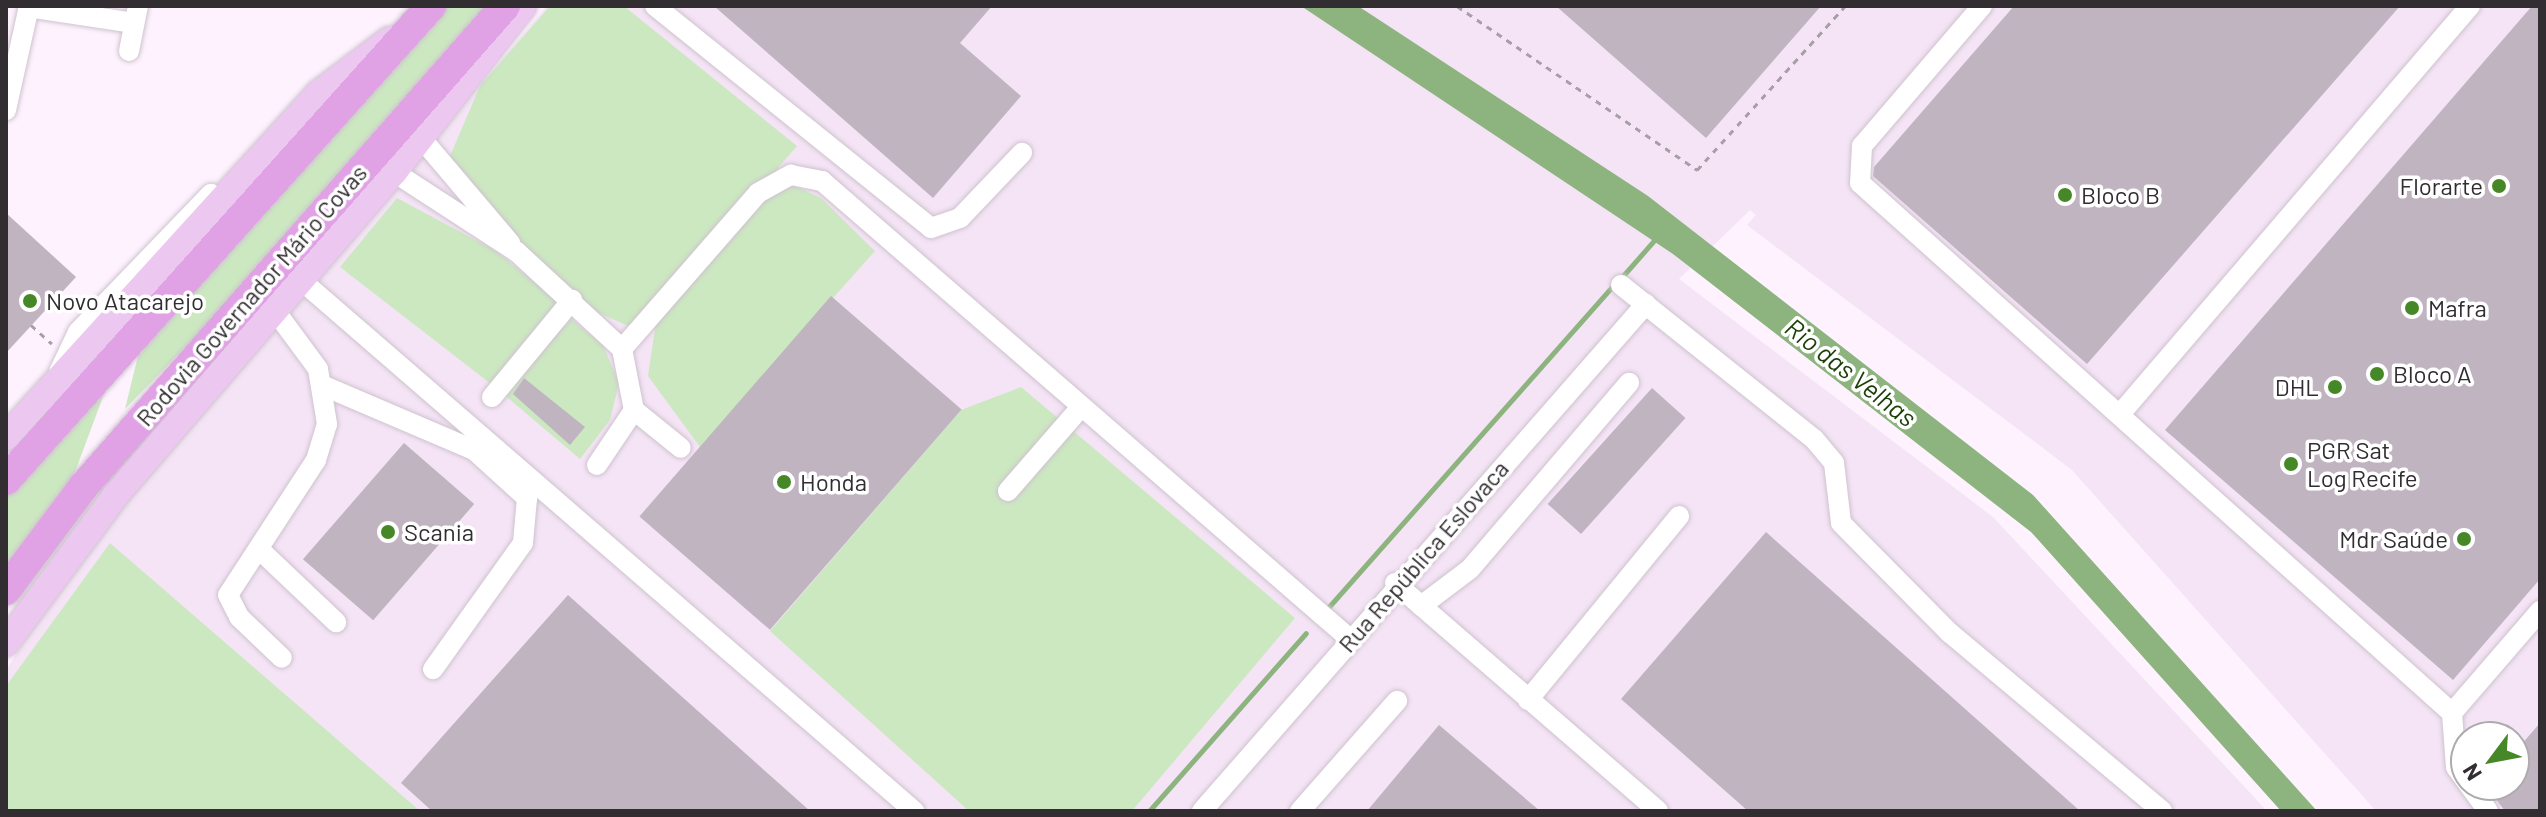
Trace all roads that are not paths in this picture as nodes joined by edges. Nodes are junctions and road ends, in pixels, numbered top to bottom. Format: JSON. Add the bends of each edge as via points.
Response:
{"nodes":[{"id":1,"x":505,"y":6,"type":"edge"},
{"id":2,"x":523,"y":6,"type":"edge"},
{"id":3,"x":655,"y":6,"type":"edge"},
{"id":4,"x":1982,"y":6,"type":"edge"},
{"id":5,"x":2470,"y":6,"type":"edge"},
{"id":6,"x":427,"y":10,"type":"edge"},
{"id":7,"x":22,"y":14,"type":"edge"},
{"id":8,"x":136,"y":14,"type":"edge"},
{"id":9,"x":129,"y":51,"type":"dead end"},
{"id":10,"x":6,"y":110,"type":"edge"},
{"id":11,"x":421,"y":138,"type":"junction"},
{"id":12,"x":1022,"y":153,"type":"dead end"},
{"id":13,"x":394,"y":172,"type":"junction"},
{"id":14,"x":517,"y":252,"type":"junction"},
{"id":15,"x":302,"y":281,"type":"junction"},
{"id":16,"x":1621,"y":285,"type":"dead end"},
{"id":17,"x":572,"y":300,"type":"junction"},
{"id":18,"x":1646,"y":304,"type":"junction"},
{"id":19,"x":276,"y":312,"type":"junction"},
{"id":20,"x":622,"y":349,"type":"junction"},
{"id":21,"x":1629,"y":383,"type":"dead end"},
{"id":22,"x":324,"y":386,"type":"junction"},
{"id":23,"x":492,"y":397,"type":"dead end"},
{"id":24,"x":1081,"y":407,"type":"junction"},
{"id":25,"x":634,"y":410,"type":"junction"},
{"id":26,"x":2121,"y":413,"type":"junction"},
{"id":27,"x":6,"y":437,"type":"edge"},
{"id":28,"x":681,"y":448,"type":"dead end"},
{"id":29,"x":597,"y":465,"type":"dead end"},
{"id":30,"x":6,"y":480,"type":"edge"},
{"id":31,"x":1008,"y":491,"type":"dead end"},
{"id":32,"x":1679,"y":516,"type":"dead end"},
{"id":33,"x":260,"y":550,"type":"junction"},
{"id":34,"x":1395,"y":583,"type":"junction"},
{"id":35,"x":6,"y":590,"type":"edge"},
{"id":36,"x":1421,"y":606,"type":"junction"},
{"id":37,"x":2540,"y":611,"type":"edge"},
{"id":38,"x":336,"y":622,"type":"dead end"},
{"id":39,"x":1350,"y":639,"type":"junction"},
{"id":40,"x":6,"y":643,"type":"edge"},
{"id":41,"x":282,"y":658,"type":"dead end"},
{"id":42,"x":433,"y":669,"type":"dead end"},
{"id":43,"x":1528,"y":700,"type":"junction"},
{"id":44,"x":1397,"y":701,"type":"dead end"},
{"id":45,"x":2452,"y":713,"type":"junction"},
{"id":46,"x":914,"y":811,"type":"edge"},
{"id":47,"x":1202,"y":811,"type":"edge"},
{"id":48,"x":1300,"y":811,"type":"edge"},
{"id":49,"x":1658,"y":811,"type":"edge"},
{"id":50,"x":2162,"y":811,"type":"edge"},
{"id":51,"x":2488,"y":811,"type":"edge"}],
"edges":[{"from":1,"to":35,"type":"highway","name":"Rodovia Governador Mário Covas","via":[[83,487]]},
{"from":2,"to":11,"type":"main road"},
{"from":3,"to":12,"type":"street","via":[[931,228],[960,218]]},
{"from":4,"to":26,"type":"street","via":[[1862,146],[1860,183]]},
{"from":5,"to":26,"type":"street"},
{"from":6,"to":27,"type":"main road","via":[[319,93],[50,395]]},
{"from":6,"to":30,"type":"highway"},
{"from":7,"to":8,"type":"street"},
{"from":7,"to":10,"type":"street"},
{"from":8,"to":9,"type":"street"},
{"from":11,"to":13,"type":"main road"},
{"from":11,"to":14,"type":"street"},
{"from":13,"to":14,"type":"street"},
{"from":13,"to":15,"type":"main road"},
{"from":14,"to":17,"type":"street"},
{"from":15,"to":19,"type":"main road"},
{"from":15,"to":46,"type":"street"},
{"from":16,"to":18,"type":"street"},
{"from":17,"to":20,"type":"street"},
{"from":17,"to":23,"type":"street"},
{"from":18,"to":34,"type":"street","name":"Rua República Eslovaca"},
{"from":18,"to":50,"type":"street","via":[[1814,439],[1834,463],[1841,523],[1893,578]]},
{"from":19,"to":22,"type":"street"},
{"from":19,"to":40,"type":"main road","via":[[115,496]]},
{"from":20,"to":24,"type":"street","via":[[758,193],[803,174],[861,211]]},
{"from":20,"to":25,"type":"street"},
{"from":21,"to":36,"type":"street","via":[[1470,569]]},
{"from":22,"to":33,"type":"street","via":[[327,424],[316,460]]},
{"from":22,"to":42,"type":"street","via":[[474,450],[527,498],[523,543]]},
{"from":24,"to":31,"type":"street"},
{"from":24,"to":39,"type":"street"},
{"from":25,"to":28,"type":"street"},
{"from":25,"to":29,"type":"street"},
{"from":26,"to":45,"type":"street"},
{"from":32,"to":43,"type":"street"},
{"from":33,"to":38,"type":"street"},
{"from":33,"to":41,"type":"street","via":[[233,583],[229,600]]},
{"from":34,"to":36,"type":"street"},
{"from":34,"to":39,"type":"street","name":"Rua República Eslovaca"},
{"from":36,"to":43,"type":"street"},
{"from":37,"to":45,"type":"street"},
{"from":39,"to":47,"type":"street","name":"Rua República Eslovaca"},
{"from":43,"to":49,"type":"street"},
{"from":44,"to":48,"type":"street"},
{"from":45,"to":51,"type":"street","via":[[2456,767]]}]}
